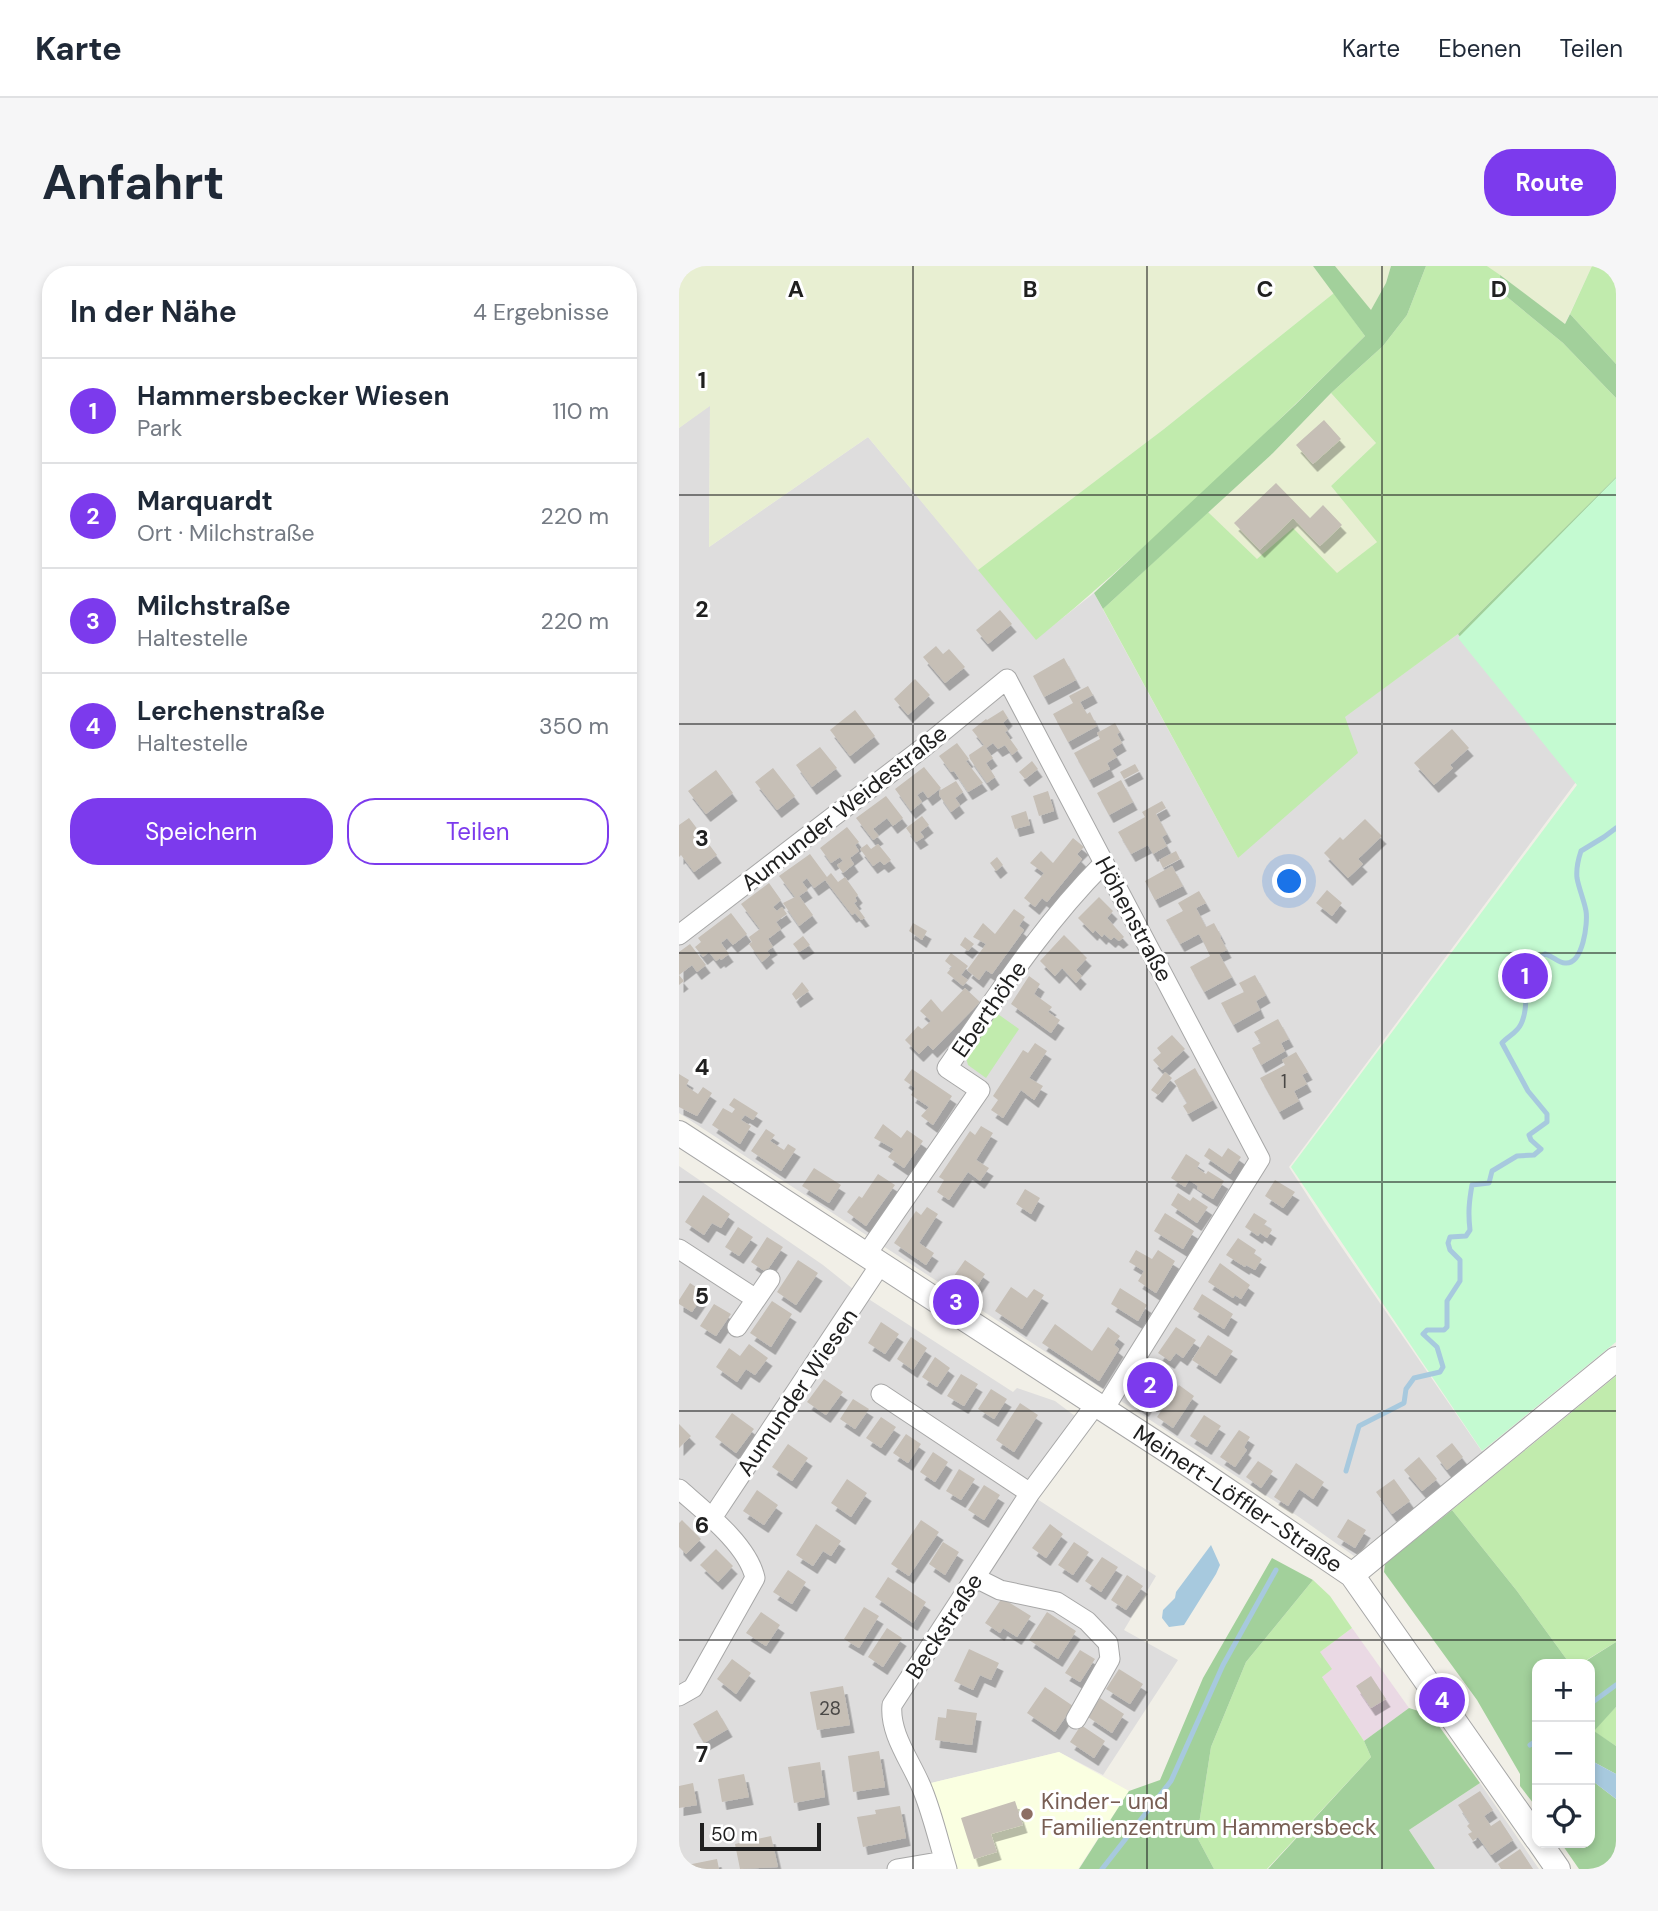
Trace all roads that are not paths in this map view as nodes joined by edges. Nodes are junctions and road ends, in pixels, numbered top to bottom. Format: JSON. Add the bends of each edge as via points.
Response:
{"nodes":[{"id":1,"x":1007,"y":679,"type":"joint"},
{"id":2,"x":1104,"y":863,"type":"junction"},
{"id":3,"x":679,"y":934,"type":"edge"},
{"id":4,"x":679,"y":1133,"type":"edge"},
{"id":5,"x":1260,"y":1159,"type":"joint"},
{"id":6,"x":679,"y":1249,"type":"edge"},
{"id":7,"x":873,"y":1260,"type":"junction"},
{"id":8,"x":770,"y":1279,"type":"dead end"},
{"id":9,"x":756,"y":1299,"type":"junction"},
{"id":10,"x":737,"y":1326,"type":"dead end"},
{"id":11,"x":1616,"y":1359,"type":"edge"},
{"id":12,"x":881,"y":1394,"type":"dead end"},
{"id":13,"x":1100,"y":1407,"type":"junction"},
{"id":14,"x":679,"y":1489,"type":"edge"},
{"id":15,"x":1030,"y":1493,"type":"junction"},
{"id":16,"x":712,"y":1518,"type":"junction"},
{"id":17,"x":1352,"y":1575,"type":"junction"},
{"id":18,"x":976,"y":1578,"type":"junction"},
{"id":19,"x":679,"y":1696,"type":"edge"},
{"id":20,"x":1076,"y":1718,"type":"dead end"},
{"id":21,"x":1532,"y":1831,"type":"edge"},
{"id":22,"x":1544,"y":1848,"type":"edge"},
{"id":23,"x":945,"y":1865,"type":"edge"},
{"id":24,"x":897,"y":1869,"type":"edge"},
{"id":25,"x":1558,"y":1869,"type":"edge"}],
"edges":[{"from":1,"to":2,"type":"street","name":"Höhenstraße"},
{"from":1,"to":3,"type":"street","name":"Aumunder Weidestraße"},
{"from":2,"to":5,"type":"street","name":"Höhenstraße"},
{"from":2,"to":7,"type":"street","name":"Eberthöhe","via":[[1051,923],[947,1068],[981,1090]]},
{"from":4,"to":7,"type":"street","name":"Meinert-Löffler-Straße"},
{"from":5,"to":13,"type":"street","name":"Beckstraße"},
{"from":6,"to":9,"type":"street"},
{"from":7,"to":13,"type":"street","name":"Meinert-Löffler-Straße"},
{"from":7,"to":16,"type":"street","name":"Aumunder Wiesen"},
{"from":8,"to":9,"type":"street"},
{"from":9,"to":10,"type":"street"},
{"from":11,"to":17,"type":"street"},
{"from":12,"to":15,"type":"street"},
{"from":13,"to":15,"type":"street","name":"Beckstraße"},
{"from":13,"to":17,"type":"street","name":"Meinert-Löffler-Straße"},
{"from":14,"to":16,"type":"street"},
{"from":15,"to":18,"type":"street","name":"Beckstraße"},
{"from":16,"to":19,"type":"street","via":[[752,1564],[755,1578],[693,1688]]},
{"from":17,"to":21,"type":"street","name":"Meinert-Löffler-Straße"},
{"from":18,"to":20,"type":"street","via":[[1000,1590],[1057,1602],[1108,1643],[1109,1660]]},
{"from":18,"to":23,"type":"street","name":"Beckstraße","via":[[892,1705],[895,1730],[923,1791]]},
{"from":22,"to":25,"type":"street","name":"Meinert-Löffler-Straße"},
{"from":23,"to":24,"type":"street"}]}
